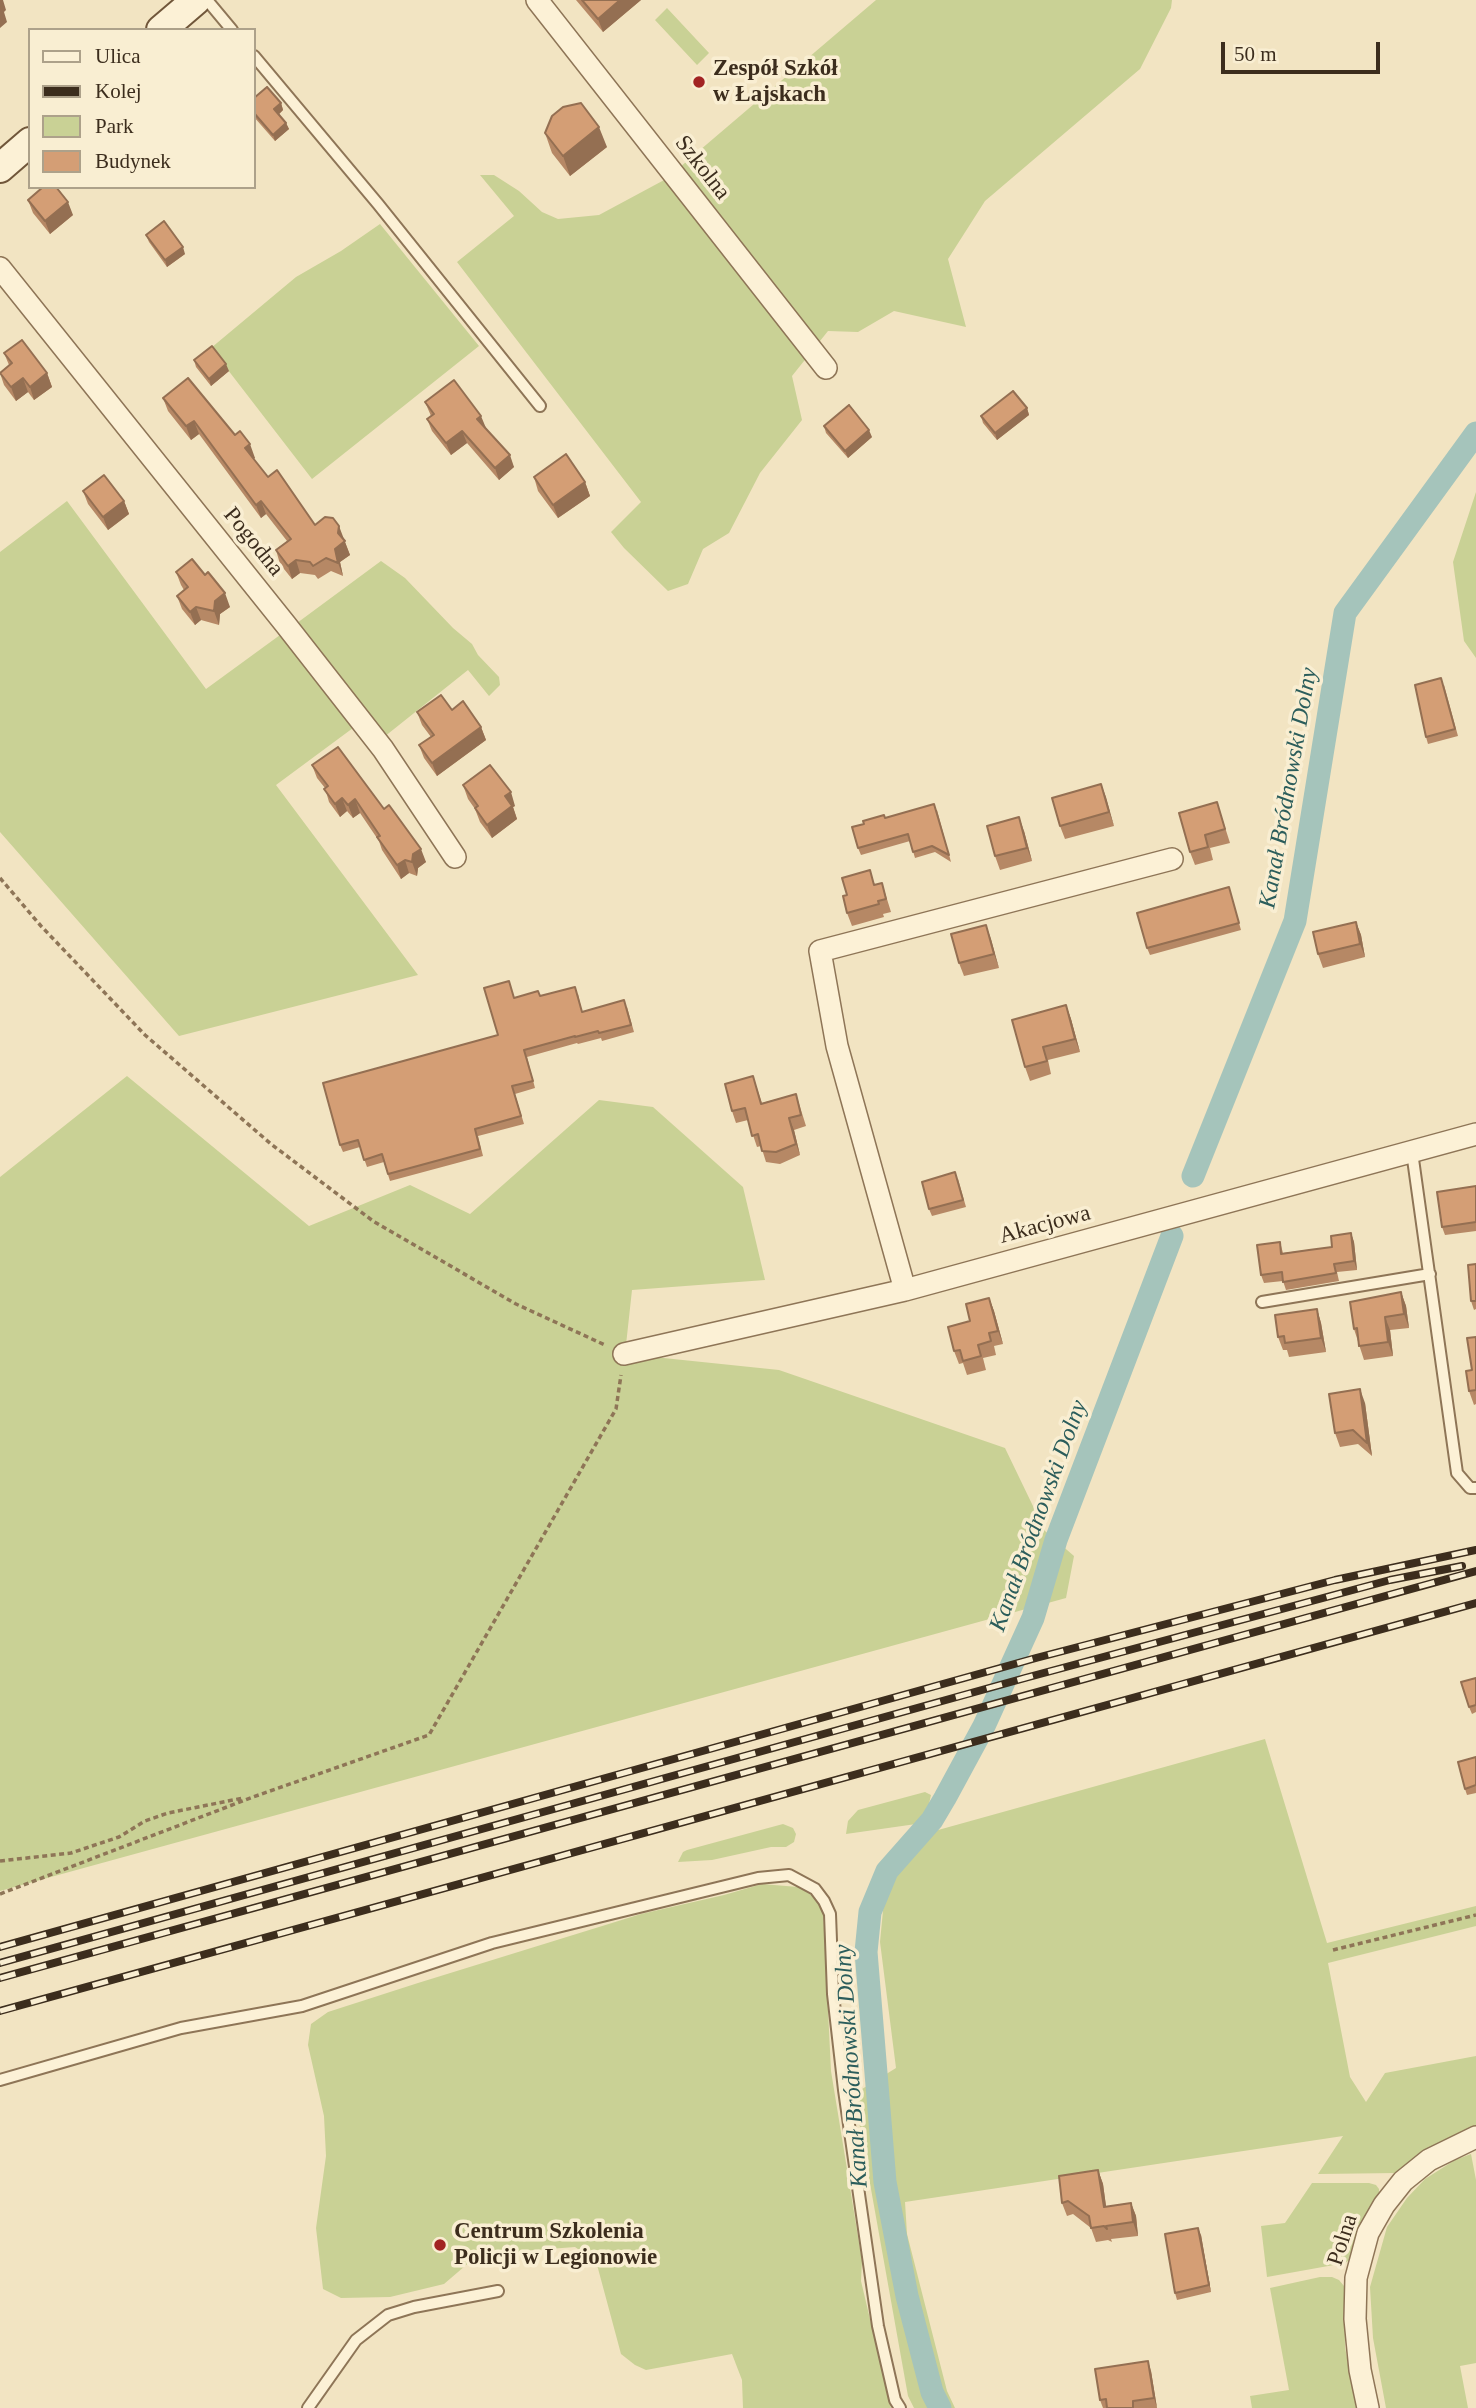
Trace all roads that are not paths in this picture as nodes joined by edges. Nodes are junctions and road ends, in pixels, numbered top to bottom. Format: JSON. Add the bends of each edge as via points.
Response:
{"nodes":[{"id":1,"x":195,"y":0,"type":"edge"},
{"id":2,"x":207,"y":0,"type":"edge"},
{"id":3,"x":537,"y":0,"type":"edge"},
{"id":4,"x":163,"y":28,"type":"edge"},
{"id":5,"x":230,"y":28,"type":"edge"},
{"id":6,"x":256,"y":58,"type":"edge"},
{"id":7,"x":28,"y":144,"type":"edge"},
{"id":8,"x":0,"y":168,"type":"edge"},
{"id":9,"x":0,"y":268,"type":"edge"},
{"id":10,"x":826,"y":368,"type":"dead end"},
{"id":11,"x":540,"y":406,"type":"dead end"},
{"id":12,"x":455,"y":857,"type":"dead end"},
{"id":13,"x":1171,"y":859,"type":"dead end"},
{"id":14,"x":1476,"y":1135,"type":"edge"},
{"id":15,"x":1412,"y":1152,"type":"junction"},
{"id":16,"x":1430,"y":1274,"type":"junction"},
{"id":17,"x":905,"y":1290,"type":"junction"},
{"id":18,"x":1262,"y":1303,"type":"dead end"},
{"id":19,"x":624,"y":1354,"type":"road end"},
{"id":20,"x":1476,"y":1488,"type":"edge"},
{"id":21,"x":0,"y":2080,"type":"edge"},
{"id":22,"x":1476,"y":2137,"type":"edge"},
{"id":23,"x":498,"y":2291,"type":"dead end"},
{"id":24,"x":308,"y":2408,"type":"edge"},
{"id":25,"x":900,"y":2408,"type":"edge"},
{"id":26,"x":1368,"y":2408,"type":"edge"}],
"edges":[{"from":1,"to":4,"type":"street"},
{"from":2,"to":5,"type":"lane"},
{"from":3,"to":10,"type":"street","name":"Szkolna"},
{"from":6,"to":11,"type":"lane"},
{"from":7,"to":8,"type":"street"},
{"from":9,"to":12,"type":"street","name":"Pogodna","via":[[383,749]]},
{"from":13,"to":17,"type":"street","via":[[820,951],[837,1046]]},
{"from":14,"to":15,"type":"street","name":"Akacjowa"},
{"from":15,"to":16,"type":"lane"},
{"from":15,"to":17,"type":"street","name":"Akacjowa"},
{"from":16,"to":18,"type":"lane"},
{"from":16,"to":20,"type":"lane","via":[[1457,1473],[1470,1488]]},
{"from":17,"to":19,"type":"street","name":"Akacjowa"},
{"from":21,"to":25,"type":"lane","via":[[181,2028],[302,2006],[492,1943],[758,1878],[789,1875],[815,1889],[830,1914],[844,2090],[878,2326]]},
{"from":22,"to":26,"type":"street","name":"Polna","via":[[1429,2160],[1403,2182],[1368,2233],[1356,2278],[1355,2319]]},
{"from":23,"to":24,"type":"lane","via":[[388,2315],[356,2340]]}]}
